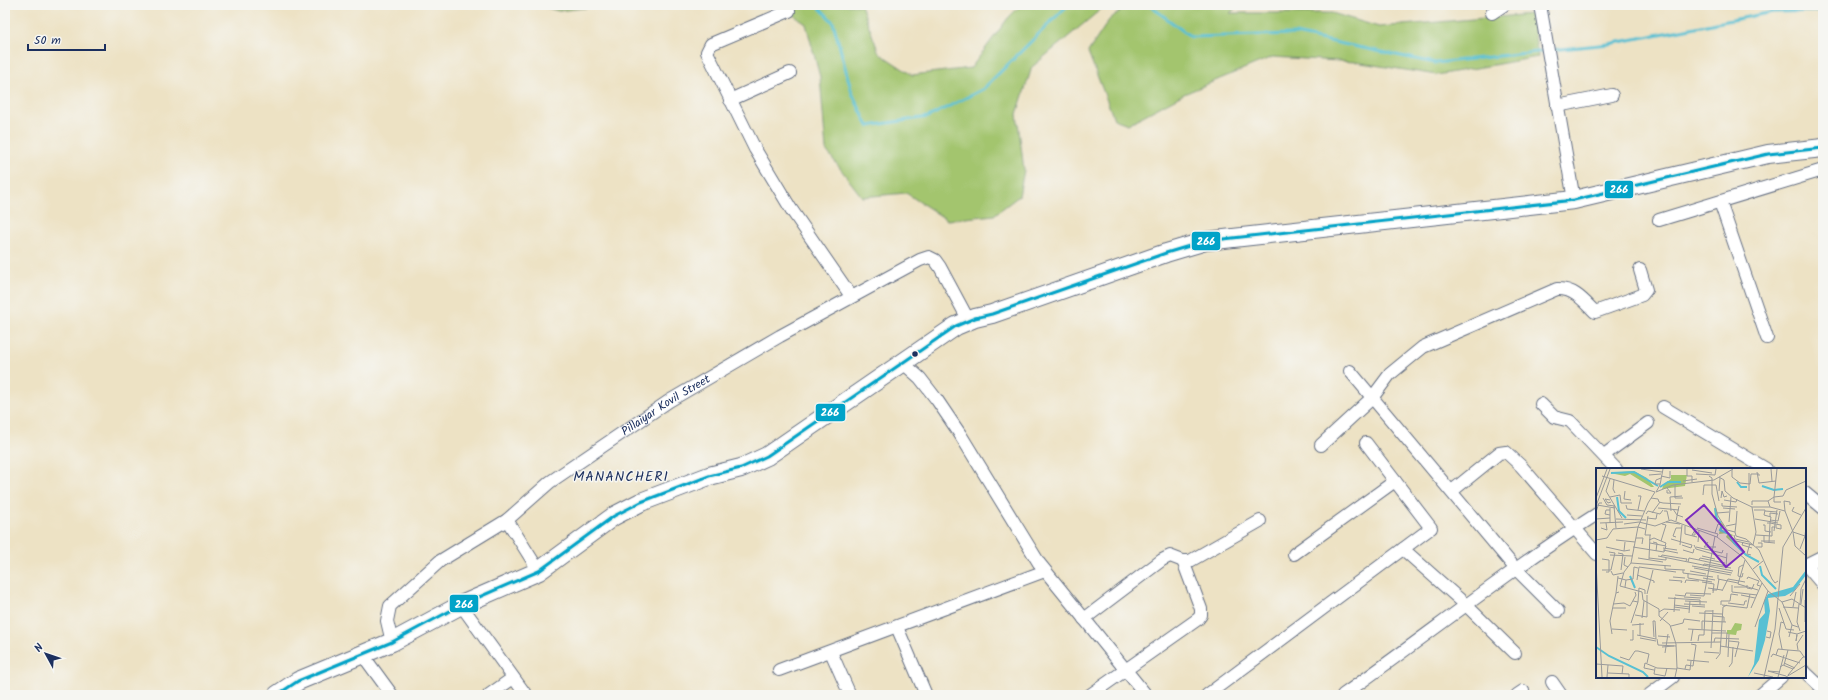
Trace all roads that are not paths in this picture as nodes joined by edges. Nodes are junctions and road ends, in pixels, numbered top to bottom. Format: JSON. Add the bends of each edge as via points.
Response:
{"nodes":[{"id":1,"x":1504,"y":5,"type":"edge"},
{"id":2,"x":1540,"y":5,"type":"edge"},
{"id":3,"x":789,"y":11,"type":"dead end"},
{"id":4,"x":1492,"y":13,"type":"dead end"},
{"id":5,"x":790,"y":73,"type":"dead end"},
{"id":6,"x":1612,"y":95,"type":"dead end"},
{"id":7,"x":730,"y":100,"type":"junction"},
{"id":8,"x":1557,"y":106,"type":"junction"},
{"id":9,"x":1823,"y":148,"type":"edge"},
{"id":10,"x":1823,"y":170,"type":"edge"},
{"id":11,"x":1574,"y":200,"type":"junction"},
{"id":12,"x":1720,"y":202,"type":"junction"},
{"id":13,"x":1659,"y":220,"type":"dead end"},
{"id":14,"x":1640,"y":270,"type":"dead end"},
{"id":15,"x":851,"y":296,"type":"junction"},
{"id":16,"x":969,"y":321,"type":"junction"},
{"id":17,"x":1767,"y":338,"type":"dead end"},
{"id":18,"x":902,"y":362,"type":"junction"},
{"id":19,"x":1350,"y":371,"type":"dead end"},
{"id":20,"x":1372,"y":398,"type":"junction"},
{"id":21,"x":1541,"y":404,"type":"dead end"},
{"id":22,"x":1663,"y":407,"type":"dead end"},
{"id":23,"x":1648,"y":423,"type":"dead end"},
{"id":24,"x":1366,"y":443,"type":"dead end"},
{"id":25,"x":1321,"y":445,"type":"dead end"},
{"id":26,"x":1604,"y":455,"type":"junction"},
{"id":27,"x":1615,"y":468,"type":"edge"},
{"id":28,"x":1764,"y":468,"type":"edge"},
{"id":29,"x":1395,"y":481,"type":"junction"},
{"id":30,"x":1452,"y":492,"type":"junction"},
{"id":31,"x":1806,"y":495,"type":"edge"},
{"id":32,"x":1823,"y":508,"type":"edge"},
{"id":33,"x":1596,"y":515,"type":"edge"},
{"id":34,"x":507,"y":520,"type":"junction"},
{"id":35,"x":1260,"y":521,"type":"dead end"},
{"id":36,"x":1574,"y":529,"type":"junction"},
{"id":37,"x":1403,"y":549,"type":"junction"},
{"id":38,"x":1596,"y":553,"type":"edge"},
{"id":39,"x":1294,"y":554,"type":"dead end"},
{"id":40,"x":1823,"y":556,"type":"edge"},
{"id":41,"x":1183,"y":561,"type":"junction"},
{"id":42,"x":1806,"y":564,"type":"edge"},
{"id":43,"x":1806,"y":566,"type":"edge"},
{"id":44,"x":1515,"y":568,"type":"junction"},
{"id":45,"x":539,"y":571,"type":"junction"},
{"id":46,"x":1045,"y":571,"type":"junction"},
{"id":47,"x":1823,"y":585,"type":"edge"},
{"id":48,"x":461,"y":605,"type":"junction"},
{"id":49,"x":1466,"y":605,"type":"junction"},
{"id":50,"x":1558,"y":611,"type":"dead end"},
{"id":51,"x":1084,"y":619,"type":"junction"},
{"id":52,"x":897,"y":627,"type":"junction"},
{"id":53,"x":392,"y":642,"type":"junction"},
{"id":54,"x":831,"y":652,"type":"junction"},
{"id":55,"x":1515,"y":653,"type":"dead end"},
{"id":56,"x":362,"y":654,"type":"junction"},
{"id":57,"x":779,"y":670,"type":"dead end"},
{"id":58,"x":1124,"y":670,"type":"junction"},
{"id":59,"x":1806,"y":673,"type":"edge"},
{"id":60,"x":513,"y":678,"type":"junction"},
{"id":61,"x":1673,"y":678,"type":"edge"},
{"id":62,"x":1781,"y":678,"type":"edge"},
{"id":63,"x":1552,"y":682,"type":"dead end"},
{"id":64,"x":1823,"y":689,"type":"edge"},
{"id":65,"x":277,"y":695,"type":"edge"},
{"id":66,"x":392,"y":695,"type":"edge"},
{"id":67,"x":489,"y":695,"type":"edge"},
{"id":68,"x":526,"y":695,"type":"edge"},
{"id":69,"x":850,"y":695,"type":"edge"},
{"id":70,"x":926,"y":695,"type":"edge"},
{"id":71,"x":1090,"y":695,"type":"edge"},
{"id":72,"x":1146,"y":695,"type":"edge"},
{"id":73,"x":1207,"y":695,"type":"edge"},
{"id":74,"x":1343,"y":695,"type":"edge"},
{"id":75,"x":1561,"y":695,"type":"edge"},
{"id":76,"x":1649,"y":695,"type":"edge"},
{"id":77,"x":1760,"y":695,"type":"edge"}],
"edges":[{"from":1,"to":4,"type":"street"},
{"from":2,"to":8,"type":"street"},
{"from":3,"to":7,"type":"street","via":[[711,44],[708,48],[708,56]]},
{"from":5,"to":7,"type":"street"},
{"from":6,"to":8,"type":"street"},
{"from":7,"to":15,"type":"street","via":[[755,149],[791,209]]},
{"from":8,"to":11,"type":"street"},
{"from":9,"to":11,"type":"main road","via":[[1768,154]]},
{"from":10,"to":12,"type":"street"},
{"from":11,"to":16,"type":"main road","via":[[1206,241]]},
{"from":12,"to":13,"type":"street"},
{"from":12,"to":17,"type":"street"},
{"from":14,"to":20,"type":"street","via":[[1645,293],[1595,312],[1572,291],[1566,288],[1557,289],[1432,342],[1390,374]]},
{"from":15,"to":16,"type":"street","name":"Pillaiyar Kovil Street","via":[[929,257],[940,267]]},
{"from":15,"to":34,"type":"street","name":"Pillaiyar Kovil Street","via":[[669,401],[550,482]]},
{"from":16,"to":18,"type":"main road","via":[[956,326]]},
{"from":18,"to":45,"type":"main road","via":[[767,456],[741,468],[709,476],[640,502],[614,516]]},
{"from":18,"to":46,"type":"street","via":[[920,378],[938,400]]},
{"from":19,"to":20,"type":"street"},
{"from":20,"to":25,"type":"street"},
{"from":20,"to":30,"type":"street"},
{"from":21,"to":26,"type":"street","via":[[1554,417],[1570,421]]},
{"from":22,"to":28,"type":"street"},
{"from":23,"to":26,"type":"street"},
{"from":24,"to":29,"type":"street"},
{"from":26,"to":27,"type":"street"},
{"from":29,"to":37,"type":"street","via":[[1431,528]]},
{"from":29,"to":39,"type":"street"},
{"from":30,"to":36,"type":"street","via":[[1499,453],[1506,452],[1533,479]]},
{"from":30,"to":44,"type":"street"},
{"from":31,"to":32,"type":"street"},
{"from":33,"to":36,"type":"street"},
{"from":34,"to":45,"type":"street"},
{"from":34,"to":53,"type":"street","name":"Pillaiyar Kovil Street","via":[[440,561],[390,606],[387,621]]},
{"from":35,"to":41,"type":"street","via":[[1199,557]]},
{"from":36,"to":38,"type":"street"},
{"from":36,"to":44,"type":"street"},
{"from":37,"to":49,"type":"street"},
{"from":37,"to":73,"type":"street"},
{"from":40,"to":42,"type":"street"},
{"from":41,"to":51,"type":"street","via":[[1170,556],[1162,560]]},
{"from":41,"to":58,"type":"street","via":[[1201,615]]},
{"from":43,"to":47,"type":"street"},
{"from":44,"to":49,"type":"street"},
{"from":44,"to":50,"type":"street"},
{"from":45,"to":48,"type":"main road"},
{"from":46,"to":51,"type":"street"},
{"from":46,"to":52,"type":"street"},
{"from":48,"to":53,"type":"main road"},
{"from":48,"to":60,"type":"street"},
{"from":49,"to":55,"type":"street"},
{"from":49,"to":74,"type":"street"},
{"from":51,"to":58,"type":"street"},
{"from":52,"to":54,"type":"street"},
{"from":52,"to":70,"type":"street"},
{"from":53,"to":56,"type":"main road"},
{"from":54,"to":57,"type":"street"},
{"from":54,"to":69,"type":"street"},
{"from":56,"to":65,"type":"main road","via":[[298,681]]},
{"from":56,"to":66,"type":"street"},
{"from":58,"to":71,"type":"street"},
{"from":58,"to":72,"type":"street"},
{"from":59,"to":64,"type":"street"},
{"from":60,"to":67,"type":"street"},
{"from":60,"to":68,"type":"street"},
{"from":61,"to":76,"type":"street"},
{"from":62,"to":77,"type":"street"},
{"from":63,"to":75,"type":"street"}]}
